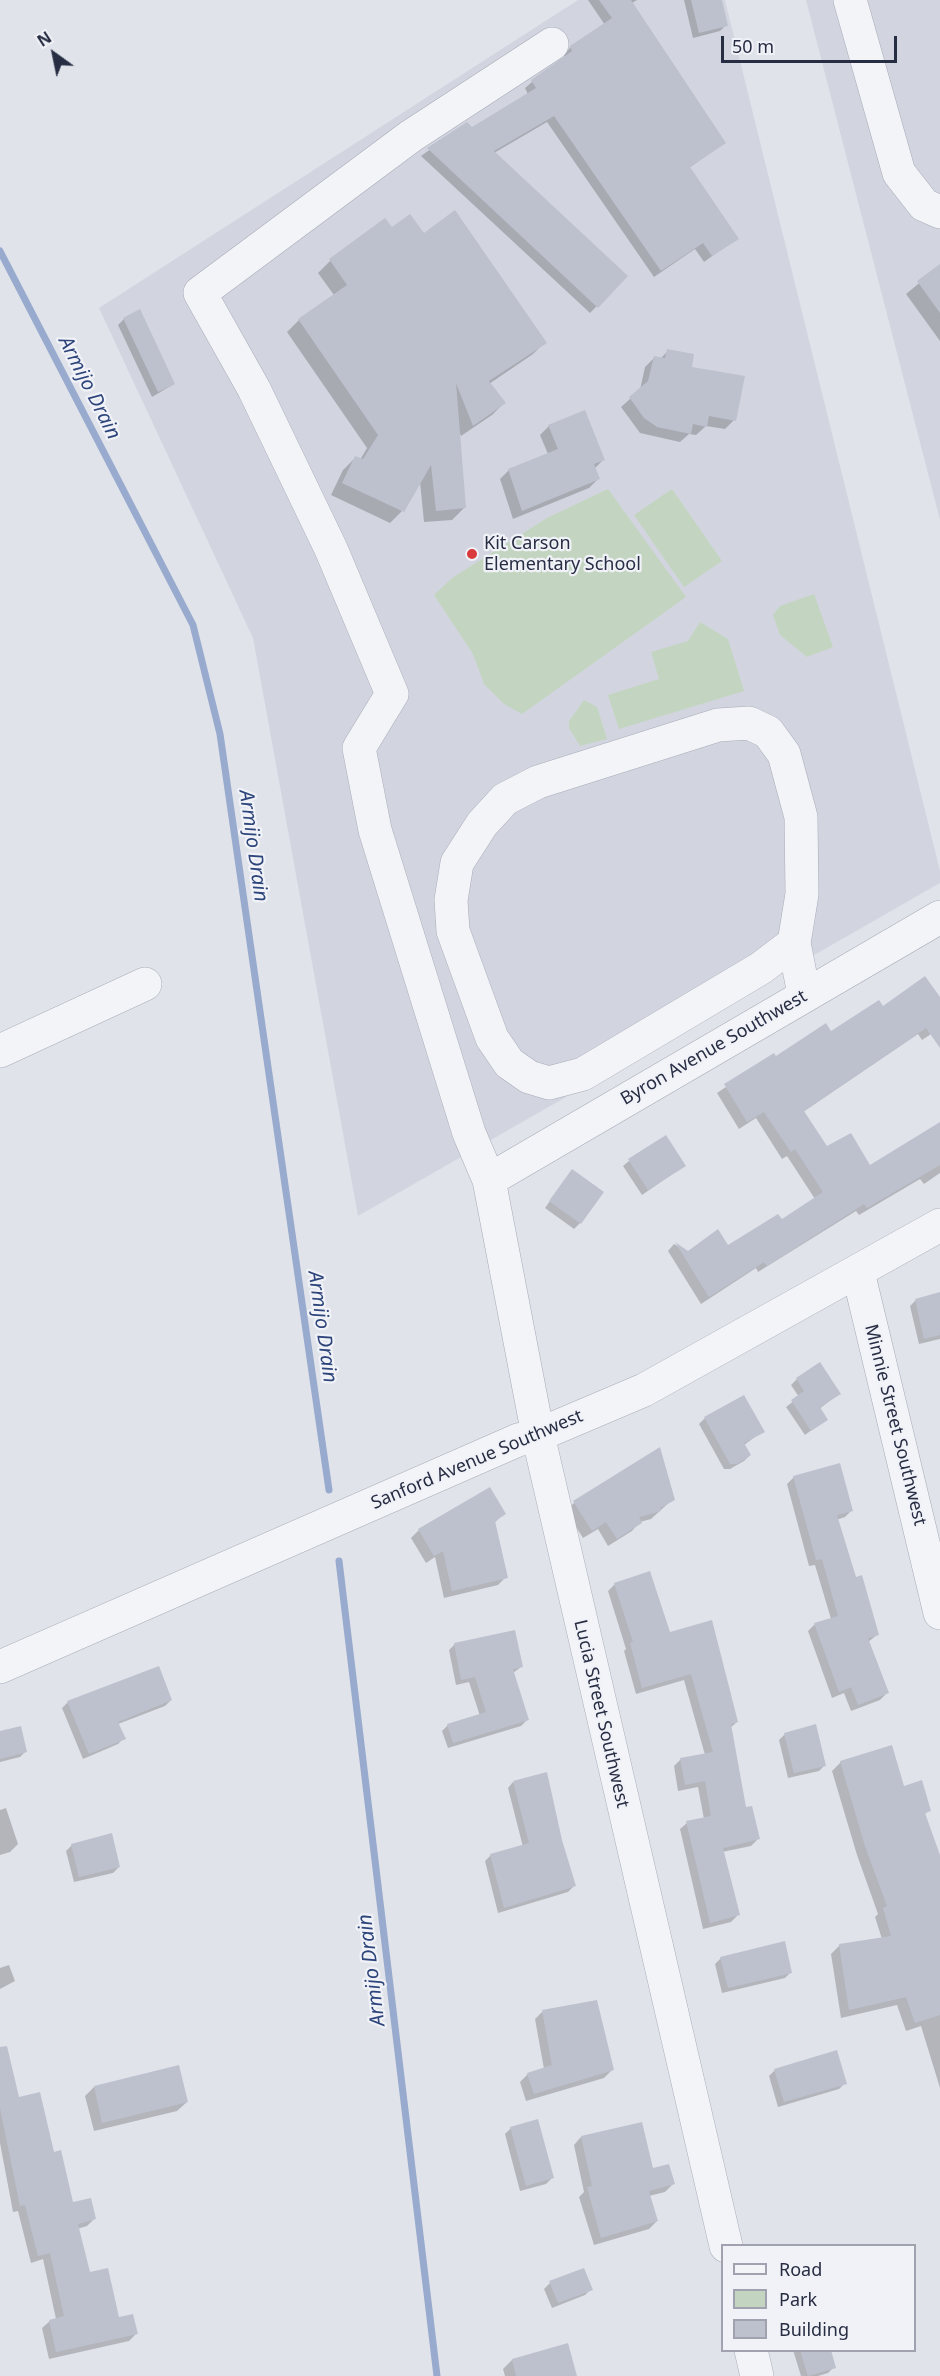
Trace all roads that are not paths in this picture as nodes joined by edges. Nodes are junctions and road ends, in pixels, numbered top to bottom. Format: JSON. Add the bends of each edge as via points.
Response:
{"nodes":[{"id":1,"x":850,"y":0,"type":"edge"},
{"id":2,"x":552,"y":44,"type":"dead end"},
{"id":3,"x":940,"y":213,"type":"edge"},
{"id":4,"x":940,"y":917,"type":"edge"},
{"id":5,"x":794,"y":943,"type":"junction"},
{"id":6,"x":145,"y":984,"type":"dead end"},
{"id":7,"x":804,"y":994,"type":"junction"},
{"id":8,"x":0,"y":1051,"type":"edge"},
{"id":9,"x":489,"y":1180,"type":"junction"},
{"id":10,"x":940,"y":1225,"type":"edge"},
{"id":11,"x":858,"y":1272,"type":"junction"},
{"id":12,"x":538,"y":1435,"type":"junction"},
{"id":13,"x":940,"y":1613,"type":"edge"},
{"id":14,"x":0,"y":1667,"type":"edge"},
{"id":15,"x":726,"y":2244,"type":"edge"},
{"id":16,"x":751,"y":2352,"type":"edge"},
{"id":17,"x":757,"y":2376,"type":"edge"}],
"edges":[{"from":1,"to":3,"type":"street","via":[[899,173],[924,205]]},
{"from":2,"to":9,"type":"street","name":"Lucia Street Southwest","via":[[411,136],[200,293],[254,389],[332,549],[392,694],[359,748],[375,830],[469,1133]]},
{"from":4,"to":7,"type":"street","name":"Byron Avenue Southwest"},
{"from":5,"to":5,"type":"street","via":[[802,894],[801,817],[784,754],[768,732],[749,723],[718,725],[538,782],[505,799],[482,824],[457,863],[451,900],[453,931],[492,1038],[509,1063],[529,1077],[549,1083],[583,1074],[761,968]]},
{"from":5,"to":7,"type":"street"},
{"from":6,"to":8,"type":"street"},
{"from":7,"to":9,"type":"street","name":"Byron Avenue Southwest"},
{"from":9,"to":12,"type":"street","name":"Lucia Street Southwest"},
{"from":10,"to":11,"type":"street","name":"Sanford Avenue Southwest"},
{"from":11,"to":12,"type":"street","name":"Sanford Avenue Southwest","via":[[644,1390]]},
{"from":11,"to":13,"type":"street","name":"Minnie Street Southwest"},
{"from":12,"to":14,"type":"street","name":"Sanford Avenue Southwest","via":[[518,1440]]},
{"from":12,"to":15,"type":"street","name":"Lucia Street Southwest"},
{"from":16,"to":17,"type":"street"}]}
